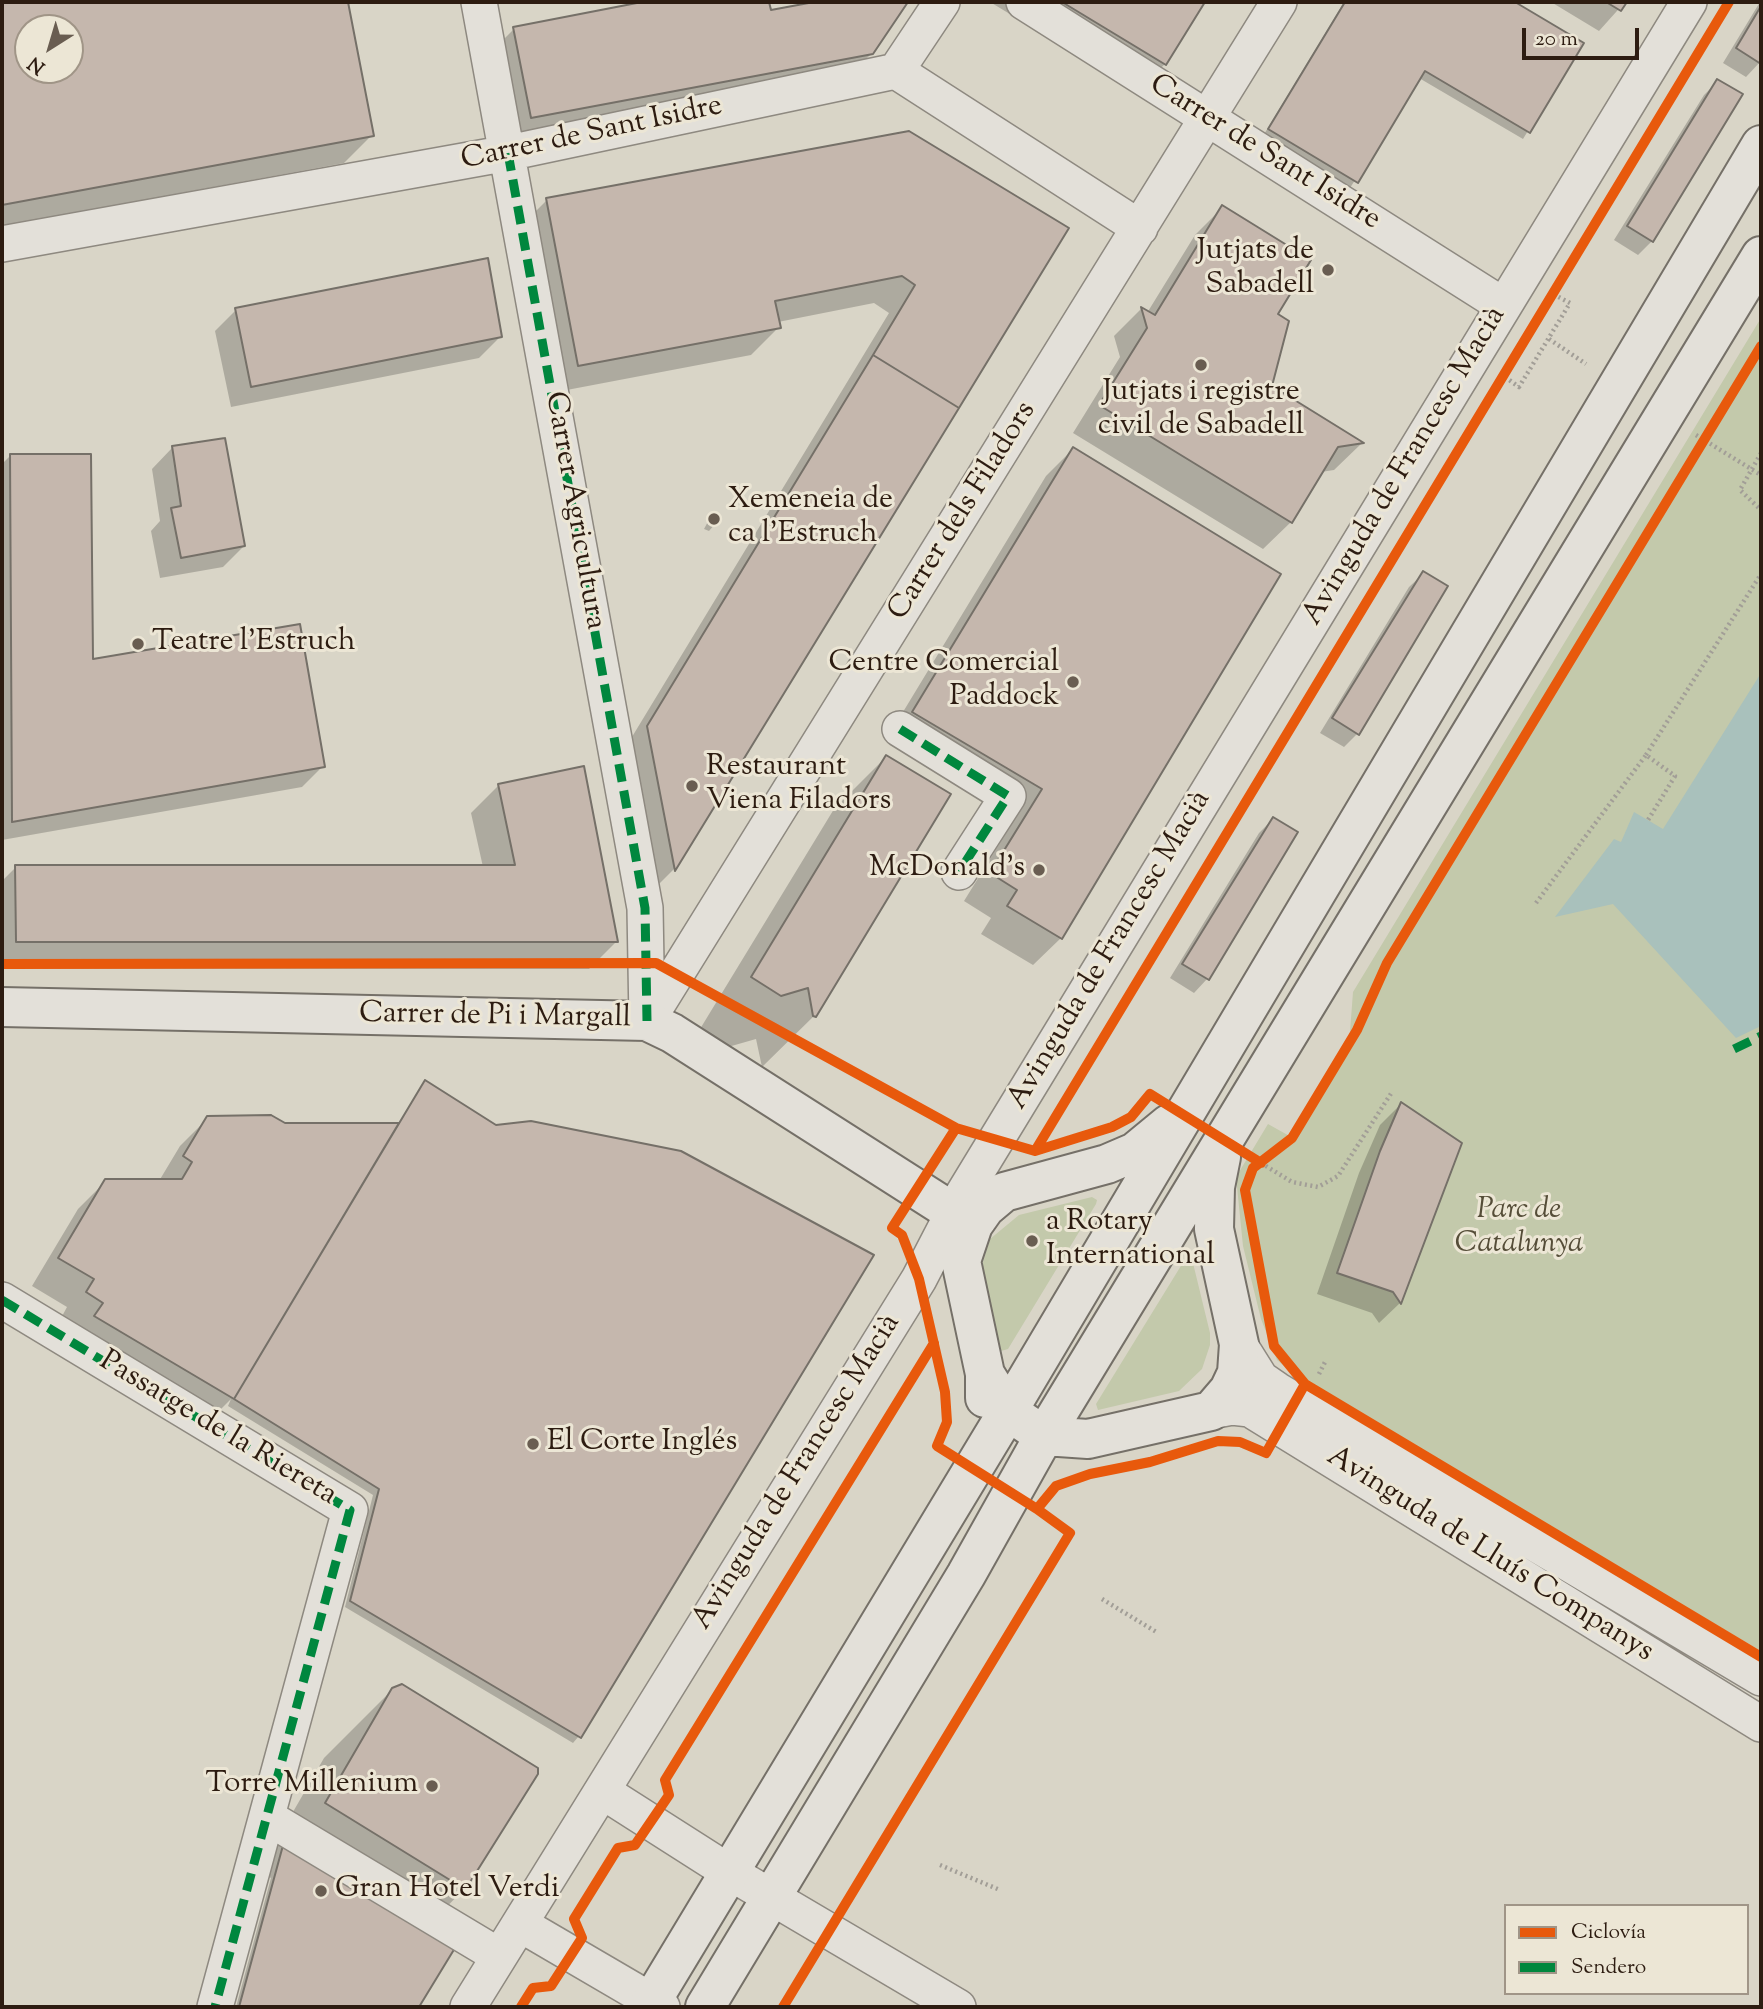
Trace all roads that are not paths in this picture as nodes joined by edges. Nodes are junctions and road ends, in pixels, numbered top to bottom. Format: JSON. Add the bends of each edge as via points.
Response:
{"nodes":[{"id":1,"x":480,"y":2,"type":"edge"},
{"id":2,"x":942,"y":2,"type":"edge"},
{"id":3,"x":1024,"y":2,"type":"edge"},
{"id":4,"x":1279,"y":2,"type":"edge"},
{"id":5,"x":1689,"y":2,"type":"edge"},
{"id":6,"x":896,"y":71,"type":"junction"},
{"id":7,"x":1207,"y":118,"type":"junction"},
{"id":8,"x":1761,"y":145,"type":"edge"},
{"id":9,"x":508,"y":153,"type":"junction"},
{"id":10,"x":1140,"y":228,"type":"junction"},
{"id":11,"x":2,"y":244,"type":"edge"},
{"id":12,"x":1761,"y":256,"type":"edge"},
{"id":13,"x":1504,"y":306,"type":"junction"},
{"id":14,"x":900,"y":729,"type":"dead end"},
{"id":15,"x":959,"y":872,"type":"dead end"},
{"id":16,"x":2,"y":1007,"type":"edge"},
{"id":17,"x":647,"y":1021,"type":"junction"},
{"id":18,"x":1186,"y":1109,"type":"junction"},
{"id":19,"x":1225,"y":1140,"type":"junction"},
{"id":20,"x":1107,"y":1164,"type":"junction"},
{"id":21,"x":1149,"y":1173,"type":"junction"},
{"id":22,"x":1189,"y":1199,"type":"junction"},
{"id":23,"x":963,"y":1218,"type":"junction"},
{"id":24,"x":1214,"y":1229,"type":"junction"},
{"id":25,"x":2,"y":1300,"type":"edge"},
{"id":26,"x":1238,"y":1344,"type":"junction"},
{"id":27,"x":985,"y":1374,"type":"junction"},
{"id":28,"x":1008,"y":1411,"type":"junction"},
{"id":29,"x":1211,"y":1411,"type":"junction"},
{"id":30,"x":1044,"y":1436,"type":"junction"},
{"id":31,"x":1088,"y":1439,"type":"junction"},
{"id":32,"x":962,"y":1487,"type":"junction"},
{"id":33,"x":1013,"y":1496,"type":"junction"},
{"id":34,"x":1761,"y":1678,"type":"edge"},
{"id":35,"x":1761,"y":1724,"type":"edge"},
{"id":36,"x":602,"y":1791,"type":"junction"},
{"id":37,"x":267,"y":1817,"type":"junction"},
{"id":38,"x":729,"y":1872,"type":"junction"},
{"id":39,"x":772,"y":1896,"type":"junction"},
{"id":40,"x":520,"y":1924,"type":"junction"},
{"id":41,"x":499,"y":1956,"type":"junction"},
{"id":42,"x":654,"y":2005,"type":"edge"},
{"id":43,"x":215,"y":2007,"type":"edge"},
{"id":44,"x":468,"y":2007,"type":"edge"},
{"id":45,"x":705,"y":2007,"type":"edge"},
{"id":46,"x":958,"y":2007,"type":"edge"}],
"edges":[{"from":1,"to":9,"type":"street","name":"Carrer Agricultura"},
{"from":2,"to":6,"type":"street"},
{"from":3,"to":7,"type":"street","name":"Carrer de Sant Isidre"},
{"from":4,"to":7,"type":"street","name":"Carrer dels Filadors"},
{"from":5,"to":13,"type":"street","name":"Avinguda de Francesc Macià"},
{"from":6,"to":9,"type":"street","name":"Carrer de Sant Isidre"},
{"from":6,"to":10,"type":"street"},
{"from":7,"to":10,"type":"street","name":"Carrer dels Filadors"},
{"from":7,"to":13,"type":"street","name":"Carrer de Sant Isidre"},
{"from":8,"to":18,"type":"main road","name":"Avinguda de Francesc Macià"},
{"from":9,"to":11,"type":"street","name":"Carrer de Sant Isidre"},
{"from":9,"to":17,"type":"street","name":"Carrer Agricultura","via":[[645,908]]},
{"from":10,"to":17,"type":"street","name":"Carrer dels Filadors"},
{"from":12,"to":19,"type":"main road","name":"Avinguda de Francesc Macià"},
{"from":13,"to":23,"type":"street","name":"Avinguda de Francesc Macià"},
{"from":14,"to":15,"type":"street","via":[[1008,796]]},
{"from":16,"to":17,"type":"main road","name":"Carrer de Pi i Margall"},
{"from":17,"to":23,"type":"main road","name":"Carrer de Pi i Margall"},
{"from":18,"to":20,"type":"main road","name":"Avinguda de Francesc Macià","via":[[1135,1152]]},
{"from":18,"to":21,"type":"main road","name":"Avinguda de Francesc Macià"},
{"from":19,"to":22,"type":"main road","name":"Avinguda de Francesc Macià"},
{"from":19,"to":24,"type":"main road","name":"Avinguda de Francesc Macià","via":[[1215,1187]]},
{"from":20,"to":21,"type":"main road","name":"Avinguda de Francesc Macià","via":[[1126,1164]]},
{"from":20,"to":23,"type":"main road","name":"Avinguda de Francesc Macià","via":[[1004,1192]]},
{"from":21,"to":22,"type":"main road","name":"Avinguda de Francesc Macià"},
{"from":21,"to":28,"type":"main road","name":"Avinguda de Francesc Macià"},
{"from":22,"to":24,"type":"main road","name":"Avinguda de Francesc Macià"},
{"from":22,"to":30,"type":"main road","name":"Avinguda de Francesc Macià"},
{"from":23,"to":27,"type":"main road","name":"Avinguda de Francesc Macià","via":[[961,1261]]},
{"from":23,"to":36,"type":"street","name":"Avinguda de Francesc Macià","via":[[919,1279]]},
{"from":24,"to":26,"type":"main road","name":"Avinguda de Francesc Macià"},
{"from":25,"to":37,"type":"street","name":"Passatge de la Riereta","via":[[350,1510]]},
{"from":26,"to":29,"type":"main road","name":"Avinguda de Francesc Macià","via":[[1237,1373]]},
{"from":26,"to":34,"type":"street","name":"Avinguda de Lluís Companys","via":[[1261,1379],[1277,1390]]},
{"from":27,"to":28,"type":"main road","name":"Avinguda de Francesc Macià"},
{"from":27,"to":32,"type":"main road","name":"Avinguda de Francesc Macià","via":[[979,1437]]},
{"from":28,"to":30,"type":"main road","name":"Avinguda de Francesc Macià"},
{"from":28,"to":32,"type":"main road","name":"Avinguda de Francesc Macià"},
{"from":29,"to":31,"type":"main road","name":"Avinguda de Francesc Macià"},
{"from":29,"to":35,"type":"street","name":"Avinguda de Lluís Companys","via":[[1250,1409]]},
{"from":30,"to":31,"type":"main road","name":"Avinguda de Francesc Macià"},
{"from":30,"to":33,"type":"main road","name":"Avinguda de Francesc Macià"},
{"from":31,"to":33,"type":"main road","name":"Avinguda de Francesc Macià","via":[[1046,1465]]},
{"from":32,"to":38,"type":"main road","name":"Avinguda de Francesc Macià"},
{"from":33,"to":39,"type":"main road","name":"Avinguda de Francesc Macià"},
{"from":36,"to":38,"type":"street"},
{"from":36,"to":40,"type":"street","name":"Avinguda de Francesc Macià"},
{"from":37,"to":41,"type":"street"},
{"from":37,"to":43,"type":"street","name":"Passatge de la Riereta"},
{"from":38,"to":39,"type":"street"},
{"from":38,"to":42,"type":"main road","name":"Avinguda de Francesc Macià"},
{"from":39,"to":45,"type":"main road","name":"Avinguda de Francesc Macià"},
{"from":39,"to":46,"type":"street"},
{"from":40,"to":41,"type":"street","name":"Avinguda de Francesc Macià"},
{"from":40,"to":42,"type":"street"},
{"from":41,"to":44,"type":"street","name":"Avinguda de Francesc Macià"}]}
